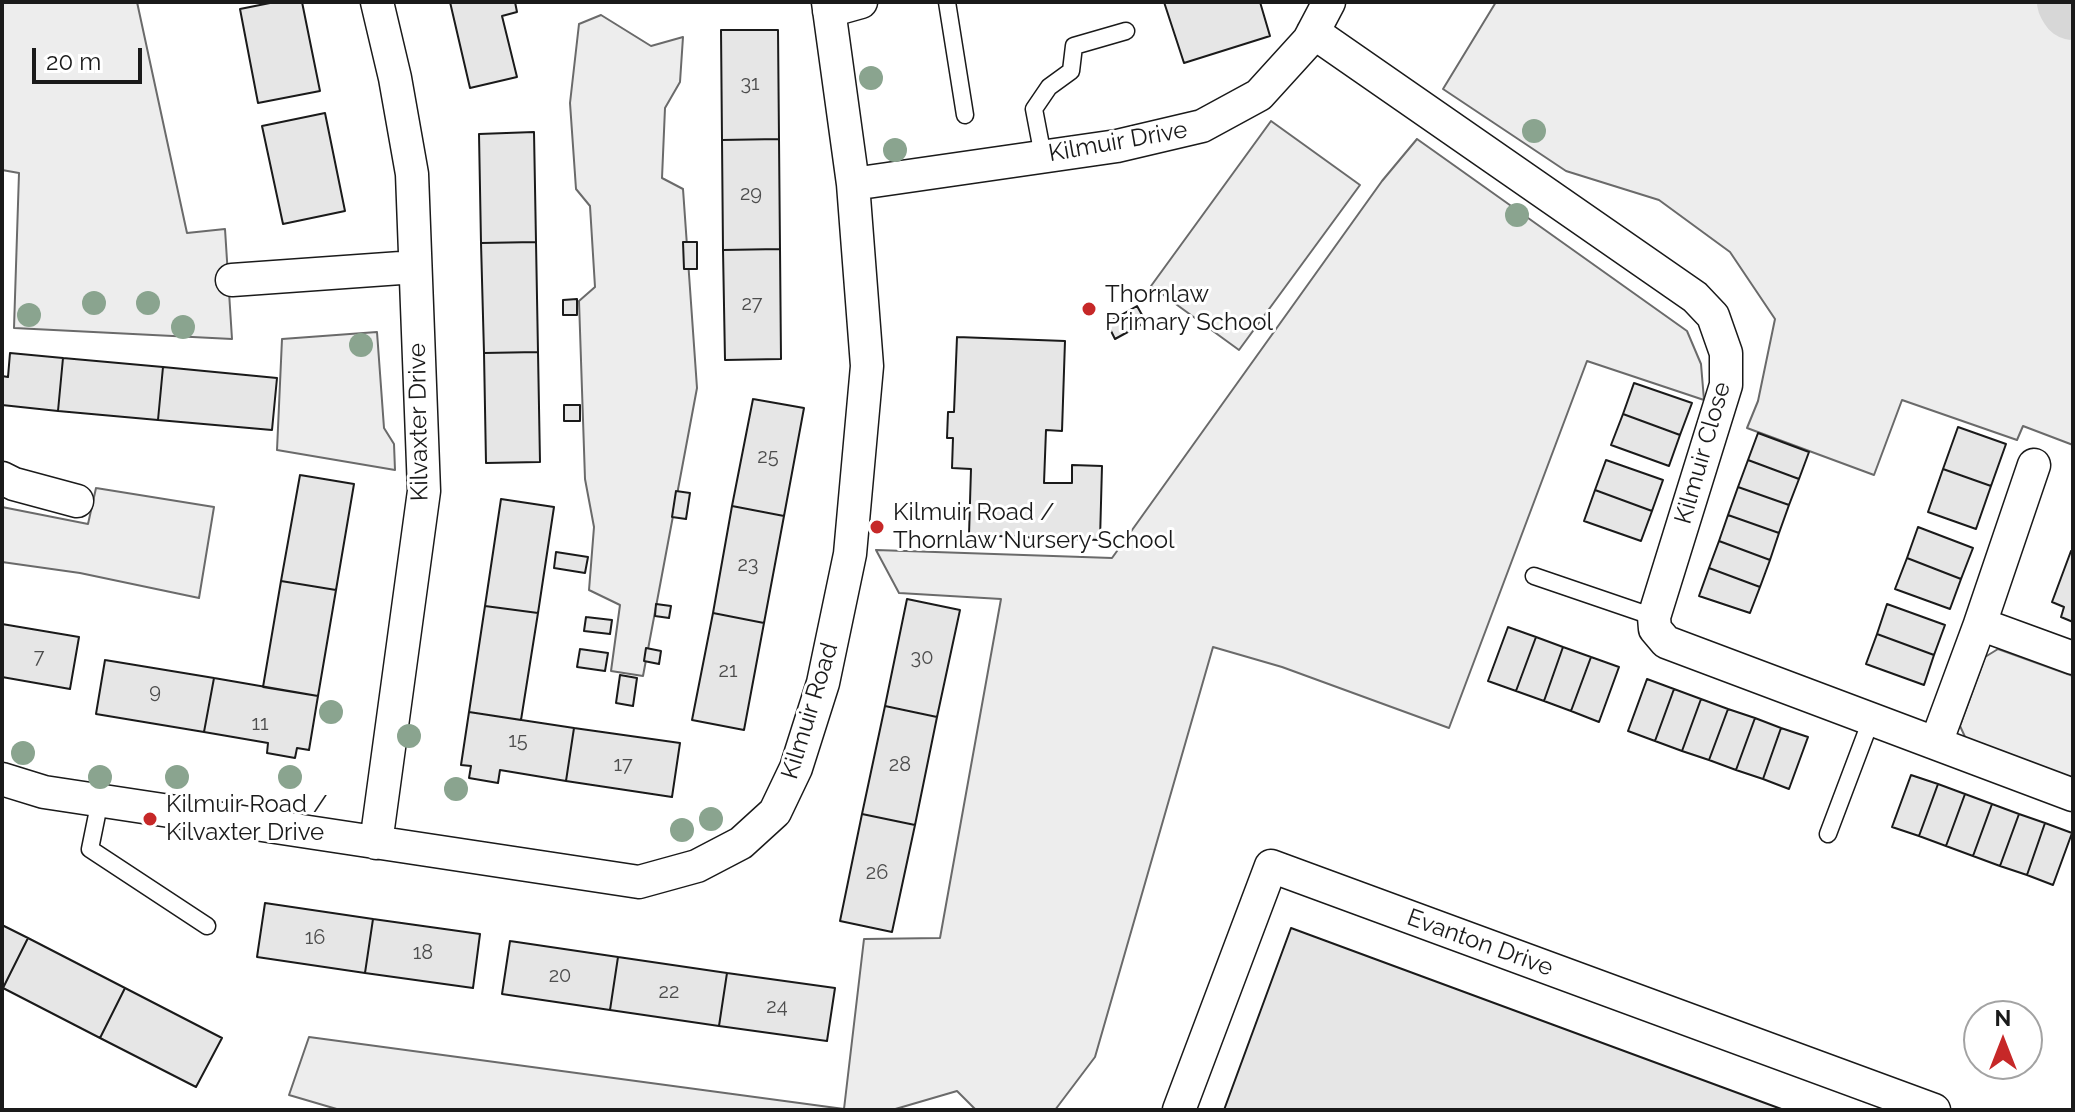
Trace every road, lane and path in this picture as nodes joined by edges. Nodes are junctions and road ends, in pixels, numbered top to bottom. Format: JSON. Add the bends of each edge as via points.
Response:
{"nodes":[{"id":1,"x":377,"y":2,"type":"edge"},
{"id":2,"x":861,"y":2,"type":"edge"},
{"id":3,"x":947,"y":2,"type":"edge"},
{"id":4,"x":1329,"y":2,"type":"edge"},
{"id":5,"x":828,"y":6,"type":"edge"},
{"id":6,"x":1126,"y":31,"type":"dead end"},
{"id":7,"x":1313,"y":32,"type":"junction"},
{"id":8,"x":965,"y":115,"type":"dead end"},
{"id":9,"x":1043,"y":156,"type":"junction"},
{"id":10,"x":853,"y":184,"type":"junction"},
{"id":11,"x":415,"y":267,"type":"junction"},
{"id":12,"x":232,"y":280,"type":"dead end"},
{"id":13,"x":2034,"y":465,"type":"dead end"},
{"id":14,"x":2,"y":478,"type":"edge"},
{"id":15,"x":77,"y":501,"type":"dead end"},
{"id":16,"x":1534,"y":576,"type":"dead end"},
{"id":17,"x":1654,"y":617,"type":"junction"},
{"id":18,"x":1980,"y":624,"type":"junction"},
{"id":19,"x":2073,"y":658,"type":"edge"},
{"id":20,"x":1871,"y":720,"type":"junction"},
{"id":21,"x":1936,"y":743,"type":"junction"},
{"id":22,"x":2,"y":779,"type":"edge"},
{"id":23,"x":2073,"y":795,"type":"edge"},
{"id":24,"x":100,"y":800,"type":"junction"},
{"id":25,"x":1828,"y":834,"type":"dead end"},
{"id":26,"x":376,"y":843,"type":"junction"},
{"id":27,"x":207,"y":926,"type":"dead end"},
{"id":28,"x":1179,"y":1110,"type":"edge"},
{"id":29,"x":1934,"y":1110,"type":"edge"}],
"edges":[{"from":1,"to":11,"type":"street","name":"Kilvaxter Drive","via":[[412,174]]},
{"from":2,"to":5,"type":"street"},
{"from":3,"to":8,"type":"lane"},
{"from":4,"to":7,"type":"street","name":"Kilmuir Drive"},
{"from":5,"to":10,"type":"street","name":"Kilmuir Road"},
{"from":6,"to":9,"type":"lane","via":[[1074,46],[1071,71],[1049,87],[1034,109]]},
{"from":7,"to":9,"type":"street","name":"Kilmuir Drive","via":[[1259,95],[1202,126]]},
{"from":7,"to":17,"type":"street","name":"Kilmuir Close","via":[[1695,297],[1713,316],[1726,353],[1726,385]]},
{"from":9,"to":10,"type":"street","name":"Kilmuir Drive"},
{"from":10,"to":26,"type":"street","name":"Kilmuir Road","via":[[867,366],[850,554],[823,683],[796,768],[775,812],[741,843],[697,866],[639,882]]},
{"from":11,"to":12,"type":"street"},
{"from":11,"to":26,"type":"street","name":"Kilvaxter Drive","via":[[424,491]]},
{"from":13,"to":18,"type":"street"},
{"from":14,"to":15,"type":"street"},
{"from":16,"to":17,"type":"lane"},
{"from":17,"to":20,"type":"street","via":[[1655,629],[1666,642]]},
{"from":18,"to":19,"type":"street"},
{"from":18,"to":21,"type":"street"},
{"from":20,"to":21,"type":"street"},
{"from":20,"to":25,"type":"lane"},
{"from":21,"to":23,"type":"street"},
{"from":22,"to":24,"type":"street","name":"Kilmuir Road"},
{"from":24,"to":26,"type":"street","name":"Kilmuir Road"},
{"from":24,"to":27,"type":"lane","via":[[90,849]]},
{"from":28,"to":29,"type":"street","name":"Evanton Drive","via":[[1271,866]]}]}
